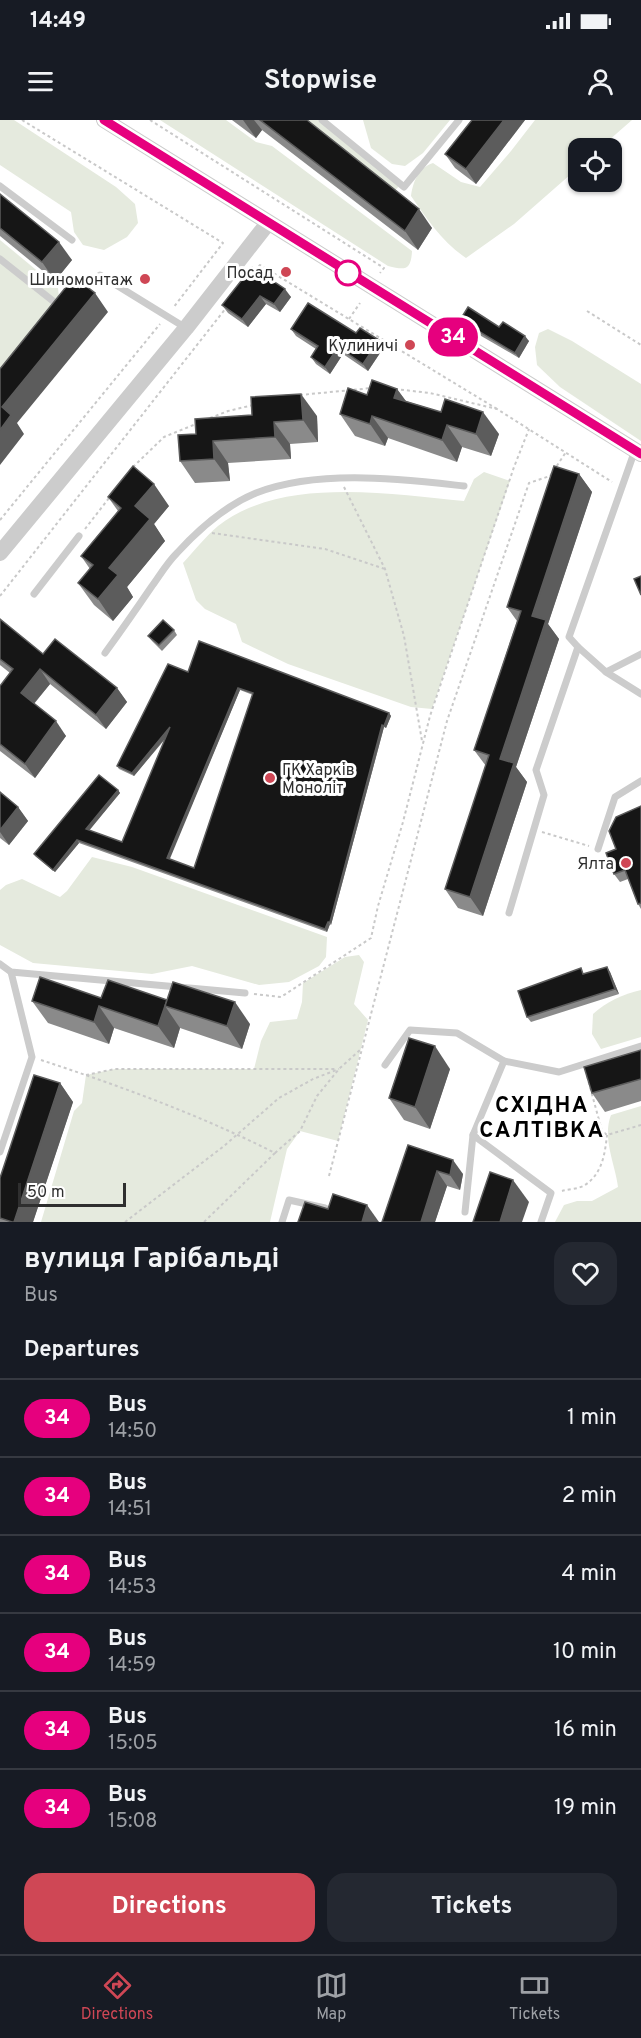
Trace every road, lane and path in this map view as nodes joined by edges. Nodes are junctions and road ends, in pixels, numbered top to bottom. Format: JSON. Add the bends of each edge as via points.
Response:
{"nodes":[{"id":1,"x":22,"y":120,"type":"edge"},
{"id":2,"x":104,"y":120,"type":"edge"},
{"id":3,"x":150,"y":120,"type":"edge"},
{"id":4,"x":322,"y":120,"type":"edge"},
{"id":5,"x":459,"y":120,"type":"edge"},
{"id":6,"x":0,"y":186,"type":"edge"},
{"id":7,"x":268,"y":223,"type":"junction"},
{"id":8,"x":72,"y":240,"type":"dead end"},
{"id":9,"x":0,"y":259,"type":"edge"},
{"id":10,"x":252,"y":274,"type":"edge"},
{"id":11,"x":379,"y":275,"type":"dead end"},
{"id":12,"x":75,"y":293,"type":"edge"},
{"id":13,"x":66,"y":299,"type":"edge"},
{"id":14,"x":231,"y":302,"type":"edge"},
{"id":15,"x":360,"y":303,"type":"dead end"},
{"id":16,"x":58,"y":305,"type":"junction"},
{"id":17,"x":587,"y":311,"type":"dead end"},
{"id":18,"x":52,"y":314,"type":"edge"},
{"id":19,"x":167,"y":315,"type":"junction"},
{"id":20,"x":349,"y":319,"type":"junction"},
{"id":21,"x":186,"y":328,"type":"junction"},
{"id":22,"x":641,"y":345,"type":"edge"},
{"id":23,"x":379,"y":387,"type":"edge"},
{"id":24,"x":390,"y":388,"type":"edge"},
{"id":25,"x":296,"y":396,"type":"edge"},
{"id":26,"x":262,"y":403,"type":"edge"},
{"id":27,"x":497,"y":409,"type":"junction"},
{"id":28,"x":207,"y":420,"type":"edge"},
{"id":29,"x":196,"y":424,"type":"edge"},
{"id":30,"x":529,"y":429,"type":"junction"},
{"id":31,"x":566,"y":452,"type":"junction"},
{"id":32,"x":638,"y":452,"type":"edge"},
{"id":33,"x":129,"y":472,"type":"edge"},
{"id":34,"x":339,"y":479,"type":"junction"},
{"id":35,"x":464,"y":486,"type":"dead end"},
{"id":36,"x":621,"y":487,"type":"junction"},
{"id":37,"x":114,"y":490,"type":"edge"},
{"id":38,"x":0,"y":520,"type":"edge"},
{"id":39,"x":198,"y":532,"type":"junction"},
{"id":40,"x":79,"y":536,"type":"joint"},
{"id":41,"x":0,"y":553,"type":"edge"},
{"id":42,"x":385,"y":569,"type":"junction"},
{"id":43,"x":34,"y":594,"type":"dead end"},
{"id":44,"x":0,"y":596,"type":"edge"},
{"id":45,"x":578,"y":646,"type":"junction"},
{"id":46,"x":105,"y":653,"type":"dead end"},
{"id":47,"x":641,"y":654,"type":"edge"},
{"id":48,"x":606,"y":672,"type":"junction"},
{"id":49,"x":641,"y":694,"type":"edge"},
{"id":50,"x":423,"y":744,"type":"junction"},
{"id":51,"x":641,"y":781,"type":"edge"},
{"id":52,"x":534,"y":830,"type":"junction"},
{"id":53,"x":598,"y":849,"type":"joint"},
{"id":54,"x":509,"y":913,"type":"dead end"},
{"id":55,"x":0,"y":963,"type":"edge"},
{"id":56,"x":11,"y":972,"type":"junction"},
{"id":57,"x":245,"y":993,"type":"joint"},
{"id":58,"x":641,"y":1046,"type":"edge"},
{"id":59,"x":361,"y":1049,"type":"junction"},
{"id":60,"x":32,"y":1057,"type":"junction"},
{"id":61,"x":504,"y":1061,"type":"junction"},
{"id":62,"x":583,"y":1064,"type":"junction"},
{"id":63,"x":385,"y":1065,"type":"dead end"},
{"id":64,"x":339,"y":1069,"type":"junction"},
{"id":65,"x":86,"y":1075,"type":"junction"},
{"id":66,"x":641,"y":1125,"type":"edge"},
{"id":67,"x":237,"y":1134,"type":"junction"},
{"id":68,"x":473,"y":1135,"type":"junction"},
{"id":69,"x":607,"y":1135,"type":"junction"},
{"id":70,"x":0,"y":1152,"type":"edge"},
{"id":71,"x":275,"y":1152,"type":"junction"},
{"id":72,"x":329,"y":1176,"type":"dead end"},
{"id":73,"x":551,"y":1192,"type":"junction"},
{"id":74,"x":325,"y":1208,"type":"edge"},
{"id":75,"x":465,"y":1212,"type":"dead end"},
{"id":76,"x":125,"y":1222,"type":"edge"},
{"id":77,"x":204,"y":1222,"type":"edge"},
{"id":78,"x":282,"y":1222,"type":"edge"},
{"id":79,"x":541,"y":1222,"type":"edge"}],
"edges":[{"from":1,"to":19,"type":"path","via":[[223,243]]},
{"from":2,"to":7,"type":"street"},
{"from":3,"to":11,"type":"path","via":[[384,268]]},
{"from":4,"to":5,"type":"lane","via":[[404,187]]},
{"from":6,"to":8,"type":"lane"},
{"from":7,"to":21,"type":"street"},
{"from":7,"to":32,"type":"street"},
{"from":9,"to":16,"type":"lane"},
{"from":10,"to":20,"type":"path","via":[[260,265]]},
{"from":12,"to":19,"type":"lane","via":[[100,275]]},
{"from":13,"to":16,"type":"lane"},
{"from":14,"to":44,"type":"path"},
{"from":15,"to":20,"type":"path"},
{"from":16,"to":18,"type":"lane"},
{"from":17,"to":22,"type":"path"},
{"from":19,"to":21,"type":"lane"},
{"from":19,"to":38,"type":"path"},
{"from":20,"to":27,"type":"path"},
{"from":21,"to":41,"type":"street"},
{"from":23,"to":25,"type":"path"},
{"from":24,"to":27,"type":"path"},
{"from":26,"to":28,"type":"path"},
{"from":27,"to":30,"type":"path"},
{"from":29,"to":33,"type":"path","via":[[164,437]]},
{"from":30,"to":31,"type":"path"},
{"from":30,"to":50,"type":"path"},
{"from":31,"to":36,"type":"path"},
{"from":31,"to":59,"type":"path","via":[[550,476],[529,483],[450,709]]},
{"from":32,"to":36,"type":"lane"},
{"from":34,"to":35,"type":"lane","via":[[402,479]]},
{"from":34,"to":39,"type":"lane","via":[[256,493]]},
{"from":34,"to":42,"type":"path"},
{"from":36,"to":45,"type":"lane","via":[[569,637]]},
{"from":37,"to":40,"type":"path"},
{"from":39,"to":42,"type":"path","via":[[325,549]]},
{"from":39,"to":46,"type":"lane","via":[[175,555]]},
{"from":40,"to":43,"type":"lane"},
{"from":42,"to":50,"type":"path","via":[[404,636]]},
{"from":45,"to":48,"type":"lane"},
{"from":45,"to":52,"type":"lane","via":[[536,770],[544,795]]},
{"from":47,"to":48,"type":"lane"},
{"from":48,"to":49,"type":"lane"},
{"from":50,"to":57,"type":"path","via":[[371,938],[281,997]]},
{"from":51,"to":53,"type":"lane","via":[[615,797]]},
{"from":52,"to":53,"type":"path"},
{"from":52,"to":54,"type":"lane"},
{"from":55,"to":56,"type":"lane"},
{"from":56,"to":57,"type":"lane"},
{"from":56,"to":60,"type":"lane"},
{"from":58,"to":62,"type":"lane"},
{"from":59,"to":64,"type":"path"},
{"from":59,"to":72,"type":"path"},
{"from":60,"to":65,"type":"path"},
{"from":60,"to":70,"type":"lane"},
{"from":61,"to":62,"type":"lane","via":[[559,1072]]},
{"from":61,"to":63,"type":"lane","via":[[457,1033],[410,1029]]},
{"from":61,"to":68,"type":"lane"},
{"from":62,"to":69,"type":"path","via":[[602,1131]]},
{"from":64,"to":65,"type":"path","via":[[115,1069]]},
{"from":64,"to":67,"type":"path","via":[[279,1098]]},
{"from":64,"to":71,"type":"path","via":[[317,1096],[300,1131]]},
{"from":65,"to":67,"type":"path"},
{"from":66,"to":69,"type":"path"},
{"from":67,"to":71,"type":"path"},
{"from":67,"to":76,"type":"path"},
{"from":68,"to":73,"type":"lane"},
{"from":68,"to":75,"type":"lane"},
{"from":69,"to":73,"type":"path","via":[[598,1173],[583,1186]]},
{"from":71,"to":77,"type":"path"},
{"from":73,"to":79,"type":"lane"},
{"from":74,"to":78,"type":"lane","via":[[288,1200]]}]}
